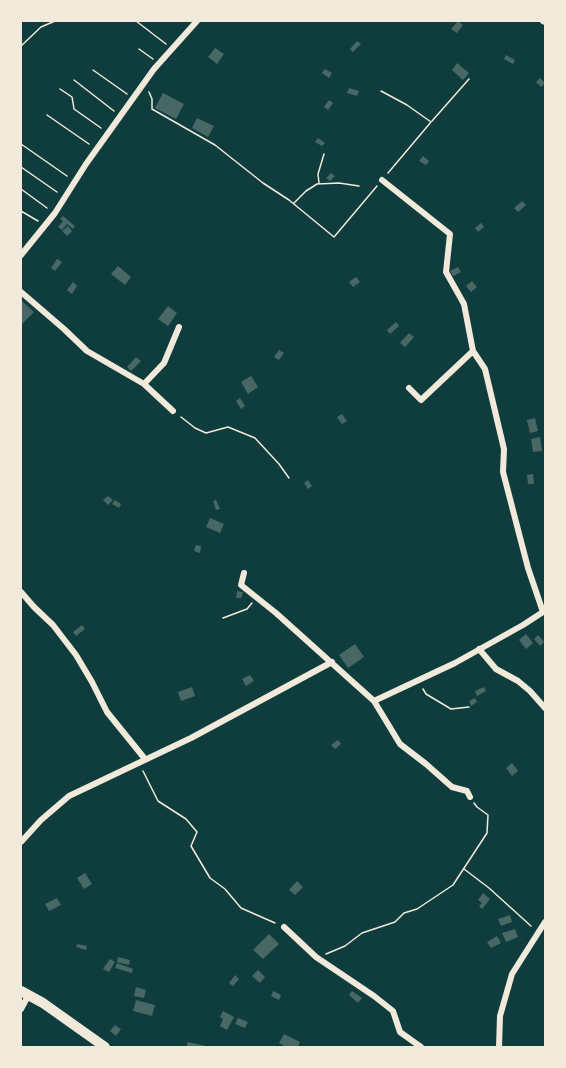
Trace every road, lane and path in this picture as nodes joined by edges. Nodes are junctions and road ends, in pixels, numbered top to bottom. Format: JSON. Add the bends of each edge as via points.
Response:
{"nodes":[{"id":1,"x":55,"y":21,"type":"edge"},
{"id":2,"x":136,"y":21,"type":"edge"},
{"id":3,"x":197,"y":21,"type":"edge"},
{"id":4,"x":21,"y":46,"type":"edge"},
{"id":5,"x":172,"y":48,"type":"junction"},
{"id":6,"x":139,"y":49,"type":"dead end"},
{"id":7,"x":160,"y":63,"type":"junction"},
{"id":8,"x":93,"y":70,"type":"dead end"},
{"id":9,"x":469,"y":78,"type":"dead end"},
{"id":10,"x":74,"y":80,"type":"dead end"},
{"id":11,"x":144,"y":84,"type":"junction"},
{"id":12,"x":60,"y":89,"type":"dead end"},
{"id":13,"x":381,"y":91,"type":"dead end"},
{"id":14,"x":133,"y":98,"type":"junction"},
{"id":15,"x":47,"y":115,"type":"dead end"},
{"id":16,"x":121,"y":116,"type":"junction"},
{"id":17,"x":432,"y":122,"type":"junction"},
{"id":18,"x":109,"y":133,"type":"junction"},
{"id":19,"x":21,"y":144,"type":"edge"},
{"id":20,"x":97,"y":149,"type":"junction"},
{"id":21,"x":324,"y":154,"type":"dead end"},
{"id":22,"x":21,"y":167,"type":"edge"},
{"id":23,"x":382,"y":180,"type":"junction"},
{"id":24,"x":75,"y":182,"type":"junction"},
{"id":25,"x":320,"y":184,"type":"junction"},
{"id":26,"x":359,"y":186,"type":"dead end"},
{"id":27,"x":21,"y":189,"type":"edge"},
{"id":28,"x":66,"y":198,"type":"junction"},
{"id":29,"x":293,"y":204,"type":"junction"},
{"id":30,"x":21,"y":211,"type":"edge"},
{"id":31,"x":55,"y":213,"type":"junction"},
{"id":32,"x":45,"y":226,"type":"junction"},
{"id":33,"x":21,"y":255,"type":"edge"},
{"id":34,"x":21,"y":292,"type":"edge"},
{"id":35,"x":179,"y":327,"type":"dead end"},
{"id":36,"x":473,"y":351,"type":"junction"},
{"id":37,"x":144,"y":384,"type":"junction"},
{"id":38,"x":409,"y":388,"type":"dead end"},
{"id":39,"x":173,"y":411,"type":"joint"},
{"id":40,"x":289,"y":478,"type":"dead end"},
{"id":41,"x":244,"y":573,"type":"dead end"},
{"id":42,"x":21,"y":592,"type":"edge"},
{"id":43,"x":256,"y":597,"type":"junction"},
{"id":44,"x":223,"y":618,"type":"dead end"},
{"id":45,"x":479,"y":649,"type":"junction"},
{"id":46,"x":332,"y":662,"type":"junction"},
{"id":47,"x":418,"y":680,"type":"junction"},
{"id":48,"x":374,"y":701,"type":"junction"},
{"id":49,"x":469,"y":707,"type":"dead end"},
{"id":50,"x":545,"y":708,"type":"edge"},
{"id":51,"x":145,"y":759,"type":"junction"},
{"id":52,"x":138,"y":762,"type":"junction"},
{"id":53,"x":470,"y":797,"type":"joint"},
{"id":54,"x":21,"y":842,"type":"edge"},
{"id":55,"x":464,"y":868,"type":"junction"},
{"id":56,"x":545,"y":922,"type":"edge"},
{"id":57,"x":284,"y":927,"type":"joint"},
{"id":58,"x":537,"y":933,"type":"junction"},
{"id":59,"x":325,"y":954,"type":"dead end"},
{"id":60,"x":24,"y":994,"type":"edge"},
{"id":61,"x":21,"y":1009,"type":"edge"},
{"id":62,"x":100,"y":1046,"type":"edge"},
{"id":63,"x":421,"y":1047,"type":"edge"},
{"id":64,"x":499,"y":1047,"type":"edge"}],
"edges":[{"from":1,"to":4,"type":"path","via":[[40,27]]},
{"from":2,"to":5,"type":"path"},
{"from":3,"to":5,"type":"street"},
{"from":5,"to":7,"type":"street"},
{"from":6,"to":7,"type":"path"},
{"from":7,"to":11,"type":"street"},
{"from":8,"to":14,"type":"path"},
{"from":9,"to":17,"type":"path"},
{"from":10,"to":16,"type":"path"},
{"from":11,"to":14,"type":"street"},
{"from":11,"to":29,"type":"path","via":[[152,99],[152,109],[215,145]]},
{"from":12,"to":18,"type":"path","via":[[72,97],[74,109]]},
{"from":13,"to":17,"type":"path"},
{"from":14,"to":16,"type":"street"},
{"from":15,"to":20,"type":"path"},
{"from":16,"to":18,"type":"street"},
{"from":17,"to":23,"type":"path"},
{"from":18,"to":20,"type":"street"},
{"from":19,"to":24,"type":"path"},
{"from":20,"to":24,"type":"street"},
{"from":21,"to":25,"type":"path","via":[[318,174]]},
{"from":22,"to":28,"type":"path"},
{"from":23,"to":29,"type":"path","via":[[334,237]]},
{"from":23,"to":36,"type":"street","via":[[450,234],[446,272],[464,304]]},
{"from":24,"to":28,"type":"street"},
{"from":25,"to":26,"type":"path"},
{"from":25,"to":29,"type":"path"},
{"from":27,"to":31,"type":"path"},
{"from":28,"to":31,"type":"street"},
{"from":30,"to":32,"type":"path"},
{"from":31,"to":32,"type":"street"},
{"from":32,"to":33,"type":"street"},
{"from":34,"to":37,"type":"street","via":[[87,351]]},
{"from":35,"to":37,"type":"street","via":[[164,363]]},
{"from":36,"to":38,"type":"street","via":[[421,399]]},
{"from":36,"to":45,"type":"street","via":[[485,369],[504,449],[503,472],[543,612]]},
{"from":37,"to":39,"type":"street"},
{"from":39,"to":40,"type":"path","via":[[206,433],[228,427],[255,438]]},
{"from":41,"to":43,"type":"street","via":[[241,585]]},
{"from":42,"to":51,"type":"street","via":[[54,625],[93,682],[107,712]]},
{"from":43,"to":44,"type":"path","via":[[247,609]]},
{"from":43,"to":46,"type":"street"},
{"from":45,"to":47,"type":"street"},
{"from":45,"to":50,"type":"street","via":[[496,669],[518,681]]},
{"from":46,"to":48,"type":"street"},
{"from":46,"to":51,"type":"street"},
{"from":47,"to":48,"type":"street"},
{"from":47,"to":49,"type":"path","via":[[426,694],[451,709]]},
{"from":48,"to":53,"type":"street","via":[[400,744]]},
{"from":51,"to":52,"type":"street"},
{"from":52,"to":54,"type":"street","via":[[69,796]]},
{"from":52,"to":57,"type":"path","via":[[158,801],[186,819],[197,832],[192,846],[210,878],[241,908]]},
{"from":53,"to":55,"type":"path","via":[[488,815],[487,833]]},
{"from":55,"to":58,"type":"path"},
{"from":55,"to":59,"type":"path","via":[[453,885],[417,909]]},
{"from":56,"to":58,"type":"street"},
{"from":57,"to":63,"type":"street","via":[[316,957],[393,1011],[400,1032]]},
{"from":58,"to":64,"type":"street","via":[[512,975],[500,1016]]},
{"from":60,"to":61,"type":"street"},
{"from":60,"to":62,"type":"highway","via":[[43,1003]]}]}
